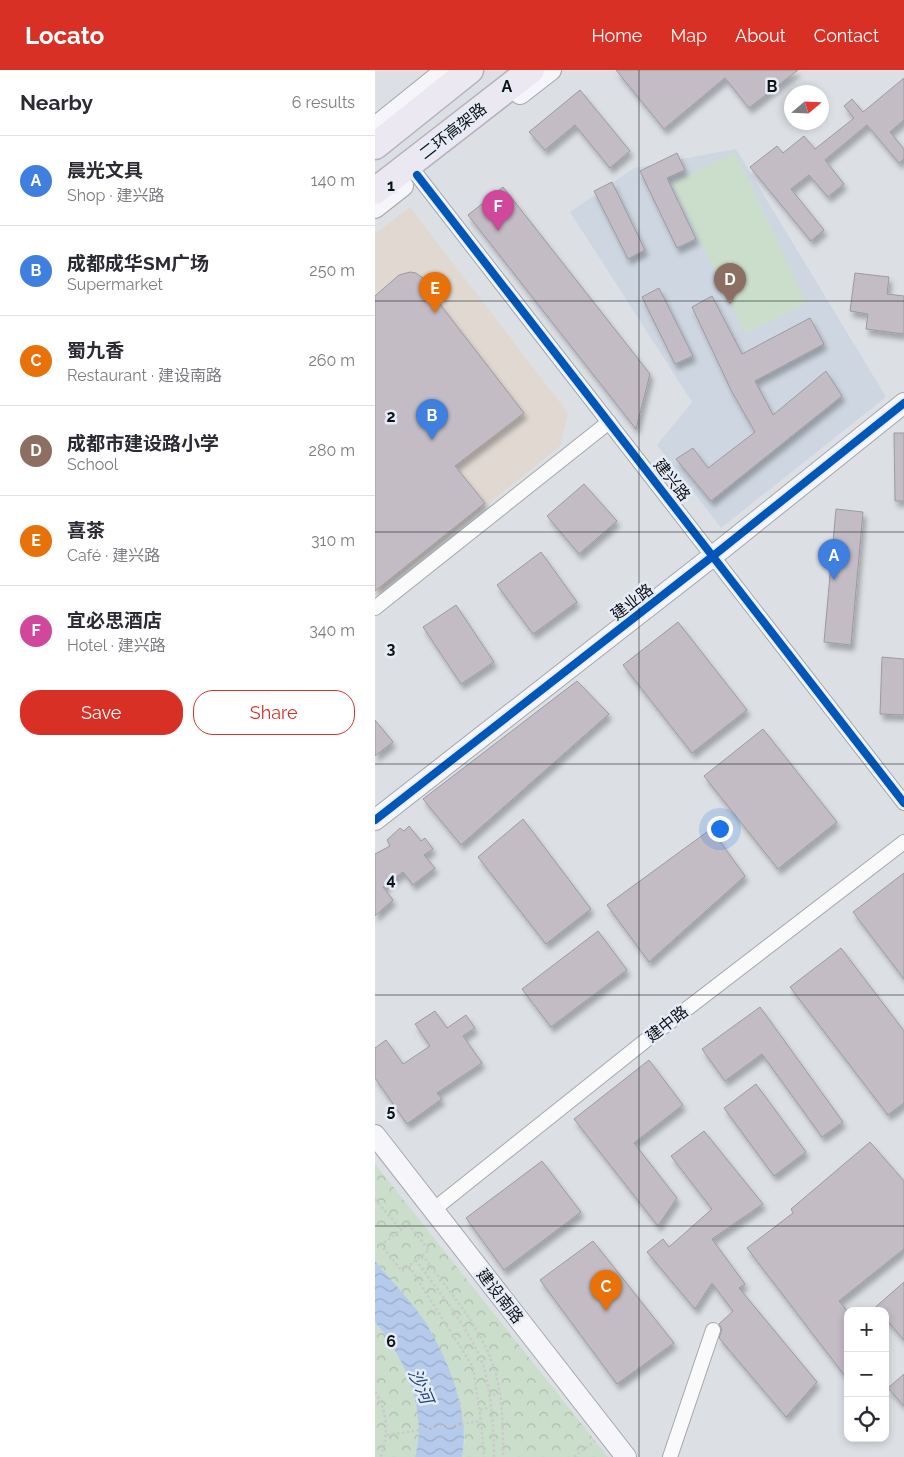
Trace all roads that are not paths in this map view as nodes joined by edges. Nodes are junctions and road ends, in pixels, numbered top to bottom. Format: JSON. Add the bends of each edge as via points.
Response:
{"nodes":[{"id":1,"x":446,"y":70,"type":"edge"},
{"id":2,"x":470,"y":70,"type":"edge"},
{"id":3,"x":531,"y":70,"type":"edge"},
{"id":4,"x":551,"y":70,"type":"edge"},
{"id":5,"x":375,"y":127,"type":"edge"},
{"id":6,"x":375,"y":146,"type":"edge"},
{"id":7,"x":417,"y":175,"type":"junction"},
{"id":8,"x":375,"y":191,"type":"edge"},
{"id":9,"x":375,"y":208,"type":"edge"},
{"id":10,"x":904,"y":403,"type":"edge"},
{"id":11,"x":609,"y":422,"type":"junction"},
{"id":12,"x":713,"y":556,"type":"junction"},
{"id":13,"x":375,"y":608,"type":"edge"},
{"id":14,"x":904,"y":803,"type":"edge"},
{"id":15,"x":375,"y":820,"type":"edge"},
{"id":16,"x":904,"y":842,"type":"edge"},
{"id":17,"x":375,"y":1135,"type":"edge"},
{"id":18,"x":433,"y":1210,"type":"junction"},
{"id":19,"x":713,"y":1330,"type":"dead end"},
{"id":20,"x":626,"y":1457,"type":"edge"},
{"id":21,"x":670,"y":1457,"type":"edge"}],
"edges":[{"from":1,"to":5,"type":"street"},
{"from":2,"to":6,"type":"highway"},
{"from":3,"to":8,"type":"highway","name":"二环高架路"},
{"from":4,"to":7,"type":"street"},
{"from":7,"to":9,"type":"street"},
{"from":7,"to":11,"type":"street","name":"建兴路"},
{"from":10,"to":12,"type":"street","name":"建业路"},
{"from":11,"to":12,"type":"street","name":"建兴路"},
{"from":11,"to":13,"type":"street"},
{"from":12,"to":14,"type":"street","name":"建兴路"},
{"from":12,"to":15,"type":"street","name":"建业路"},
{"from":16,"to":18,"type":"street","name":"建中路","via":[[645,1041]]},
{"from":17,"to":18,"type":"street","name":"建设南路"},
{"from":18,"to":20,"type":"street","name":"建设南路"},
{"from":19,"to":21,"type":"street"}]}
